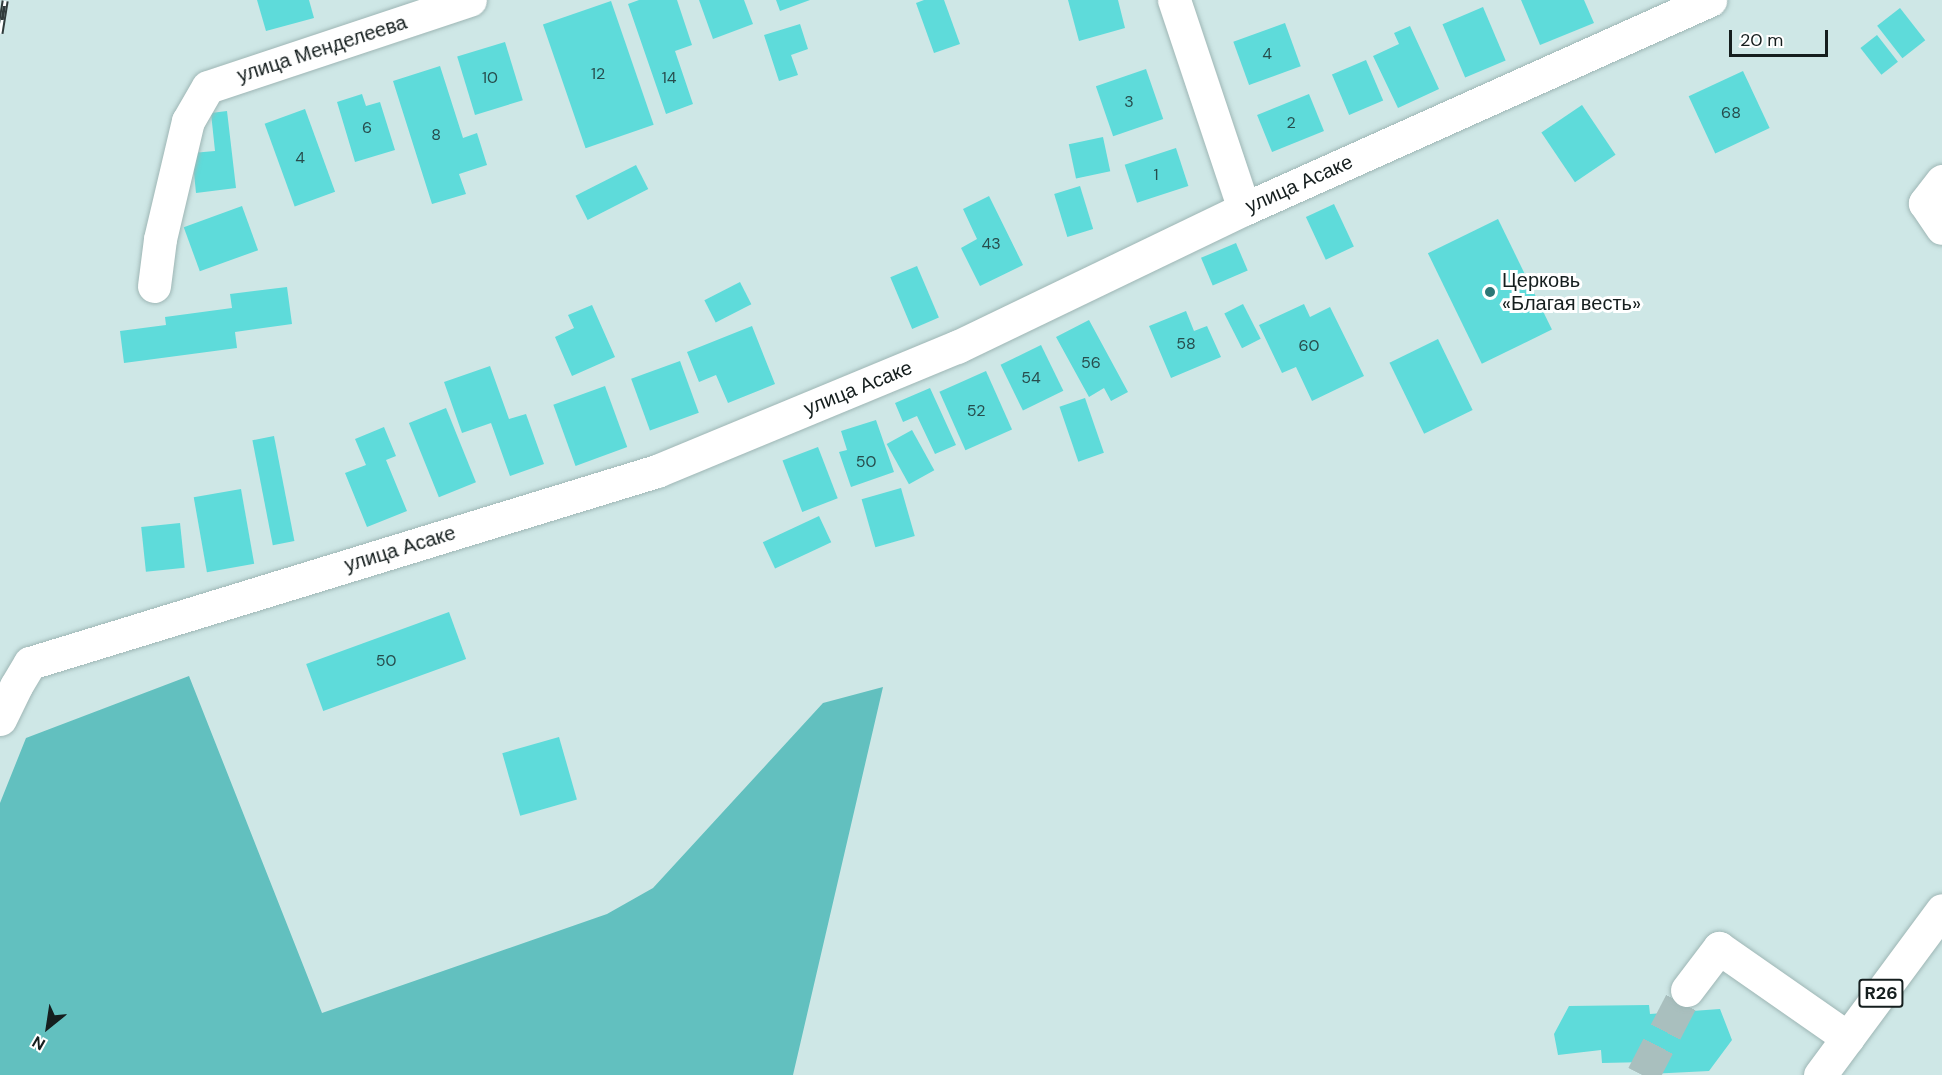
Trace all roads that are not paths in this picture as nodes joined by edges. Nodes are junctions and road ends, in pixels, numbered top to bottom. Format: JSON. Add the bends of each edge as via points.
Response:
{"nodes":[{"id":1,"x":470,"y":0,"type":"edge"},
{"id":2,"x":1174,"y":0,"type":"edge"},
{"id":3,"x":1710,"y":0,"type":"edge"},
{"id":4,"x":1942,"y":181,"type":"edge"},
{"id":5,"x":1244,"y":209,"type":"junction"},
{"id":6,"x":1942,"y":228,"type":"edge"},
{"id":7,"x":154,"y":286,"type":"dead end"},
{"id":8,"x":0,"y":719,"type":"edge"},
{"id":9,"x":1942,"y":910,"type":"edge"},
{"id":10,"x":1687,"y":990,"type":"tunnel mouth"},
{"id":11,"x":1848,"y":1038,"type":"junction"},
{"id":12,"x":1820,"y":1075,"type":"edge"}],
"edges":[{"from":1,"to":7,"type":"street","name":"улица Менделеева","via":[[208,87],[188,121],[160,239]]},
{"from":2,"to":5,"type":"street"},
{"from":3,"to":5,"type":"street","name":"улица Асаке"},
{"from":4,"to":6,"type":"street","via":[[1925,203]]},
{"from":5,"to":8,"type":"street","name":"улица Асаке","via":[[957,347],[657,471],[30,663]]},
{"from":9,"to":11,"type":"street","number":"R26"},
{"from":10,"to":11,"type":"street","via":[[1719,948]]},
{"from":11,"to":12,"type":"street","number":"R26"}]}
